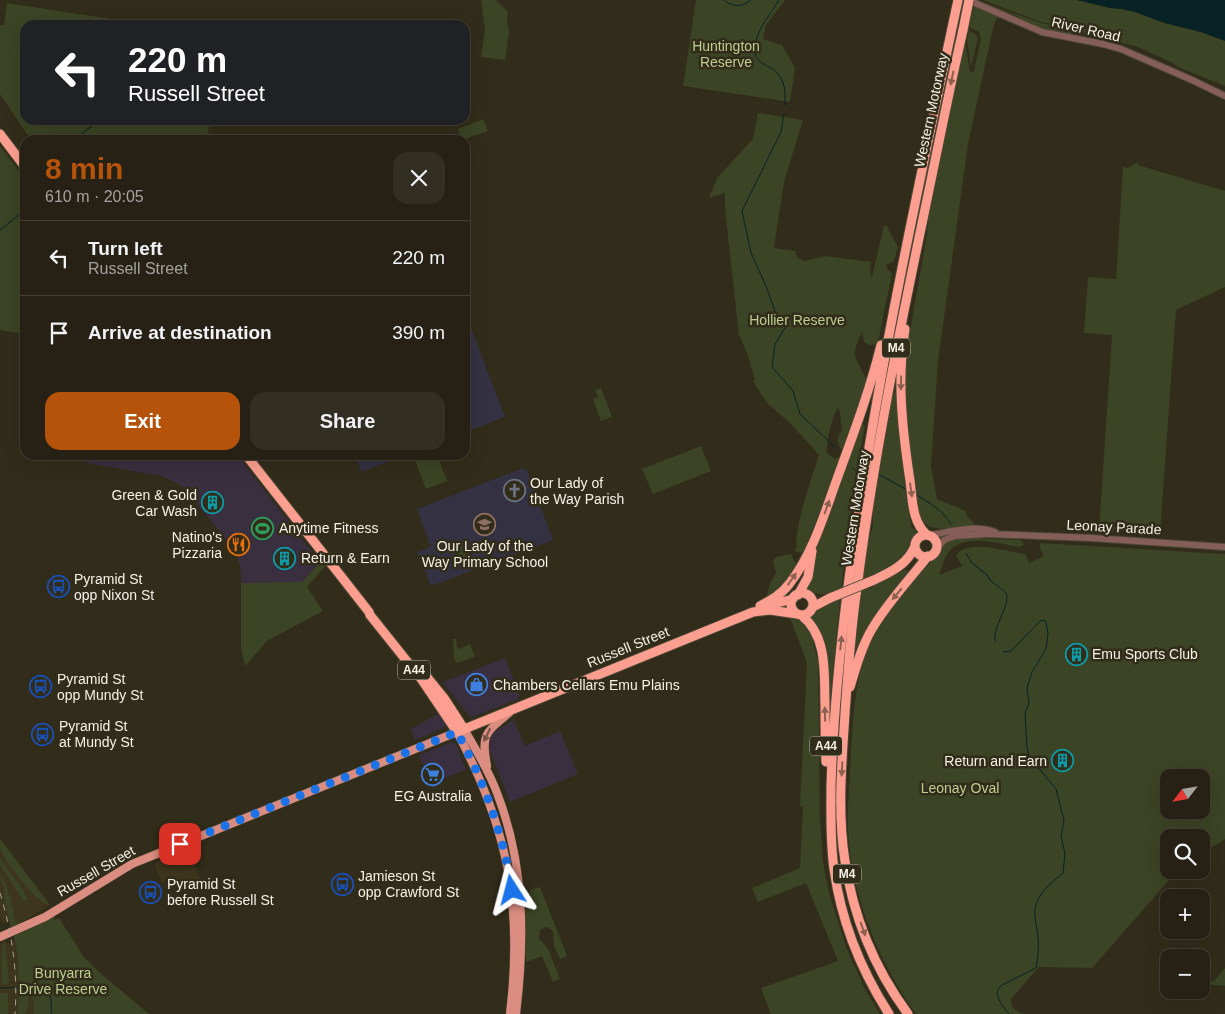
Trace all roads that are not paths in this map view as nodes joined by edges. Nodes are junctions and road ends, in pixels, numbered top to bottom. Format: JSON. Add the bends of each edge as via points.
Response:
{"nodes":[{"id":1,"x":958,"y":0,"type":"edge"},
{"id":2,"x":968,"y":0,"type":"edge"},
{"id":3,"x":1225,"y":96,"type":"edge"},
{"id":4,"x":0,"y":134,"type":"edge"},
{"id":5,"x":20,"y":160,"type":"edge"},
{"id":6,"x":910,"y":227,"type":"junction"},
{"id":7,"x":920,"y":231,"type":"junction"},
{"id":8,"x":251,"y":460,"type":"edge"},
{"id":9,"x":867,"y":484,"type":"junction"},
{"id":10,"x":1001,"y":534,"type":"junction"},
{"id":11,"x":928,"y":535,"type":"junction"},
{"id":12,"x":814,"y":542,"type":"junction"},
{"id":13,"x":915,"y":546,"type":"junction"},
{"id":14,"x":1225,"y":547,"type":"edge"},
{"id":15,"x":937,"y":548,"type":"junction"},
{"id":16,"x":927,"y":556,"type":"junction"},
{"id":17,"x":900,"y":566,"type":"junction"},
{"id":18,"x":796,"y":597,"type":"junction"},
{"id":19,"x":812,"y":603,"type":"junction"},
{"id":20,"x":756,"y":609,"type":"junction"},
{"id":21,"x":799,"y":614,"type":"junction"},
{"id":22,"x":514,"y":708,"type":"junction"},
{"id":23,"x":844,"y":721,"type":"junction"},
{"id":24,"x":461,"y":730,"type":"junction"},
{"id":25,"x":488,"y":773,"type":"junction"},
{"id":26,"x":836,"y":884,"type":"junction"},
{"id":27,"x":0,"y":937,"type":"edge"},
{"id":28,"x":510,"y":1014,"type":"edge"},
{"id":29,"x":516,"y":1014,"type":"edge"},
{"id":30,"x":889,"y":1014,"type":"edge"},
{"id":31,"x":908,"y":1014,"type":"edge"}],
"edges":[{"from":1,"to":6,"type":"highway","name":"Western Motorway","number":"M4"},
{"from":2,"to":3,"type":"street","name":"River Road","via":[[1042,32],[1122,50]]},
{"from":2,"to":7,"type":"highway","name":"Western Motorway","number":"M4","one_way":true,"bridge":true},
{"from":4,"to":5,"type":"highway"},
{"from":6,"to":9,"type":"highway","name":"Western Motorway","number":"M4","via":[[866,460]]},
{"from":12,"to":6,"type":"highway","number":"M4","one_way":true,"via":[[850,446],[880,350],[900,255]]},
{"from":7,"to":9,"type":"highway","name":"Western Motorway","number":"M4","via":[[874,466]]},
{"from":7,"to":11,"type":"highway","one_way":true,"via":[[920,251],[902,360],[902,417],[914,508],[918,526]]},
{"from":8,"to":24,"type":"highway","number":"A44","via":[[369,612],[444,698]]},
{"from":9,"to":23,"type":"highway","name":"Western Motorway","number":"M4"},
{"from":26,"to":9,"type":"highway","name":"Western Motorway","number":"M4","one_way":true,"via":[[830,834],[834,720],[843,626]]},
{"from":10,"to":11,"type":"street","name":"Leonay Parade","via":[[989,530],[960,529]]},
{"from":10,"to":14,"type":"street","name":"Leonay Parade"},
{"from":10,"to":15,"type":"street","name":"Leonay Parade","via":[[955,536],[944,540]]},
{"from":11,"to":13,"type":"highway","via":[[920,537]]},
{"from":11,"to":15,"type":"highway","via":[[936,542]]},
{"from":12,"to":18,"type":"highway","number":"M4","via":[[808,577]]},
{"from":20,"to":12,"type":"highway","number":"M4","one_way":true,"via":[[786,588]]},
{"from":13,"to":16,"type":"highway","via":[[917,552]]},
{"from":13,"to":17,"type":"highway"},
{"from":15,"to":16,"type":"highway"},
{"from":16,"to":17,"type":"highway"},
{"from":16,"to":23,"type":"highway","number":"M4","one_way":true,"via":[[871,630],[854,673]]},
{"from":17,"to":19,"type":"highway","bridge":true,"via":[[874,580]]},
{"from":18,"to":19,"type":"highway","via":[[805,594]]},
{"from":18,"to":20,"type":"highway","name":"Russell Street"},
{"from":18,"to":21,"type":"highway","number":"A44","via":[[792,607]]},
{"from":19,"to":21,"type":"highway","via":[[808,613]]},
{"from":20,"to":21,"type":"highway","name":"Russell Street"},
{"from":20,"to":22,"type":"highway","name":"Russell Street"},
{"from":26,"to":21,"type":"highway","number":"A44","one_way":true,"via":[[830,871],[826,830],[822,654],[812,626]]},
{"from":22,"to":24,"type":"highway","name":"Russell Street"},
{"from":22,"to":25,"type":"main road","name":"Russell Street","one_way":true,"via":[[486,735],[484,750]]},
{"from":23,"to":31,"type":"highway","name":"Western Motorway","number":"M4","one_way":true,"via":[[840,814],[848,878],[868,943]]},
{"from":24,"to":25,"type":"main road"},
{"from":24,"to":27,"type":"main road","name":"Russell Street","via":[[132,864],[45,917]]},
{"from":24,"to":28,"type":"main road","via":[[489,801],[509,870],[515,934]]},
{"from":25,"to":29,"type":"main road","via":[[510,830],[520,890],[522,945]]},
{"from":26,"to":30,"type":"highway","name":"Western Motorway","number":"M4","via":[[854,947]]}]}
